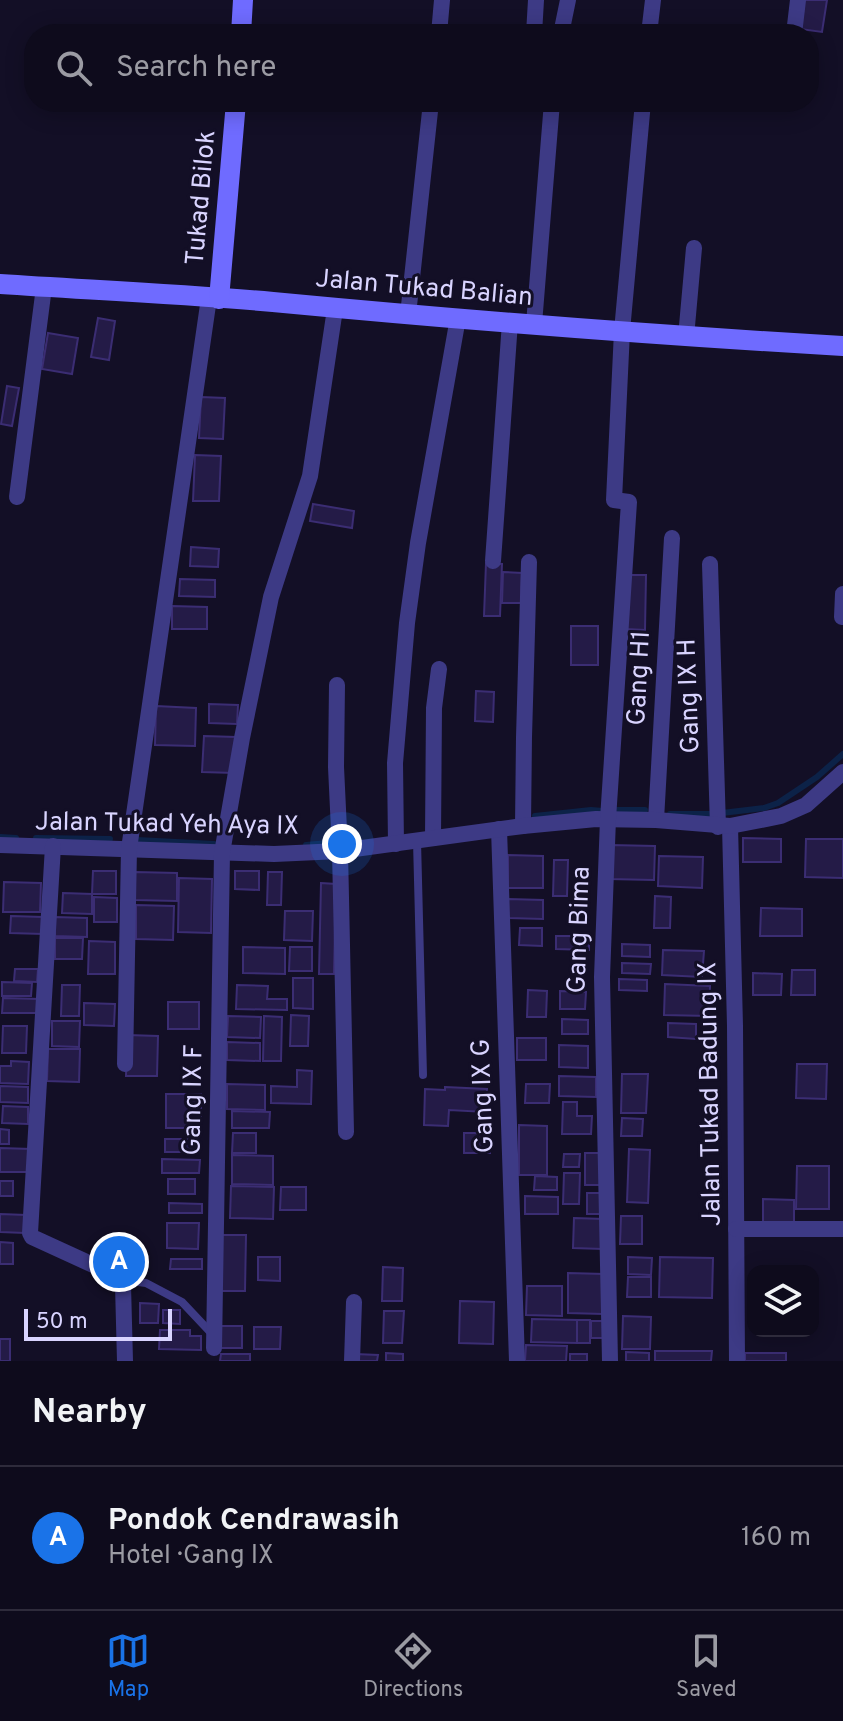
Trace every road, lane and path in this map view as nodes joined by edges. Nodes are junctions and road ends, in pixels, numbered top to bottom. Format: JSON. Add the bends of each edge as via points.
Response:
{"nodes":[{"id":1,"x":243,"y":0,"type":"edge"},
{"id":2,"x":442,"y":0,"type":"edge"},
{"id":3,"x":536,"y":0,"type":"edge"},
{"id":4,"x":568,"y":0,"type":"edge"},
{"id":5,"x":653,"y":0,"type":"edge"},
{"id":6,"x":798,"y":0,"type":"edge"},
{"id":7,"x":242,"y":24,"type":"edge"},
{"id":8,"x":440,"y":24,"type":"edge"},
{"id":9,"x":535,"y":24,"type":"edge"},
{"id":10,"x":563,"y":24,"type":"edge"},
{"id":11,"x":650,"y":24,"type":"edge"},
{"id":12,"x":795,"y":24,"type":"edge"},
{"id":13,"x":235,"y":112,"type":"edge"},
{"id":14,"x":430,"y":112,"type":"edge"},
{"id":15,"x":551,"y":112,"type":"edge"},
{"id":16,"x":642,"y":112,"type":"edge"},
{"id":17,"x":694,"y":248,"type":"dead end"},
{"id":18,"x":0,"y":284,"type":"edge"},
{"id":19,"x":44,"y":287,"type":"junction"},
{"id":20,"x":214,"y":298,"type":"junction"},
{"id":21,"x":335,"y":309,"type":"junction"},
{"id":22,"x":408,"y":315,"type":"junction"},
{"id":23,"x":458,"y":318,"type":"junction"},
{"id":24,"x":510,"y":322,"type":"junction"},
{"id":25,"x":534,"y":324,"type":"junction"},
{"id":26,"x":622,"y":331,"type":"junction"},
{"id":27,"x":686,"y":337,"type":"junction"},
{"id":28,"x":843,"y":346,"type":"edge"},
{"id":29,"x":17,"y":497,"type":"dead end"},
{"id":30,"x":672,"y":538,"type":"dead end"},
{"id":31,"x":493,"y":561,"type":"dead end"},
{"id":32,"x":529,"y":562,"type":"dead end"},
{"id":33,"x":710,"y":564,"type":"dead end"},
{"id":34,"x":843,"y":594,"type":"edge"},
{"id":35,"x":842,"y":617,"type":"edge"},
{"id":36,"x":439,"y":669,"type":"dead end"},
{"id":37,"x":337,"y":685,"type":"dead end"},
{"id":38,"x":843,"y":772,"type":"edge"},
{"id":39,"x":608,"y":819,"type":"junction"},
{"id":40,"x":656,"y":820,"type":"junction"},
{"id":41,"x":523,"y":826,"type":"junction"},
{"id":42,"x":724,"y":826,"type":"junction"},
{"id":43,"x":499,"y":829,"type":"junction"},
{"id":44,"x":425,"y":840,"type":"junction"},
{"id":45,"x":396,"y":844,"type":"junction"},
{"id":46,"x":0,"y":845,"type":"edge"},
{"id":47,"x":53,"y":846,"type":"junction"},
{"id":48,"x":129,"y":849,"type":"junction"},
{"id":49,"x":340,"y":851,"type":"junction"},
{"id":50,"x":222,"y":853,"type":"junction"},
{"id":51,"x":125,"y":1064,"type":"dead end"},
{"id":52,"x":423,"y":1075,"type":"dead end"},
{"id":53,"x":346,"y":1132,"type":"dead end"},
{"id":54,"x":736,"y":1229,"type":"junction"},
{"id":55,"x":843,"y":1229,"type":"edge"},
{"id":56,"x":121,"y":1279,"type":"junction"},
{"id":57,"x":354,"y":1302,"type":"dead end"},
{"id":58,"x":214,"y":1342,"type":"joint"},
{"id":59,"x":125,"y":1361,"type":"edge"},
{"id":60,"x":352,"y":1361,"type":"edge"},
{"id":61,"x":517,"y":1361,"type":"edge"},
{"id":62,"x":610,"y":1361,"type":"edge"},
{"id":63,"x":737,"y":1361,"type":"edge"}],
"edges":[{"from":1,"to":7,"type":"street"},
{"from":2,"to":8,"type":"street"},
{"from":3,"to":9,"type":"street"},
{"from":4,"to":10,"type":"street"},
{"from":5,"to":11,"type":"street"},
{"from":6,"to":12,"type":"street"},
{"from":13,"to":20,"type":"street","name":"Tukad Bilok"},
{"from":14,"to":22,"type":"street"},
{"from":15,"to":25,"type":"street"},
{"from":16,"to":26,"type":"street"},
{"from":17,"to":27,"type":"street"},
{"from":18,"to":19,"type":"street","name":"Jalan Tukad Balian"},
{"from":19,"to":20,"type":"street","name":"Jalan Tukad Balian"},
{"from":19,"to":29,"type":"street"},
{"from":20,"to":21,"type":"street","name":"Jalan Tukad Balian"},
{"from":20,"to":48,"type":"street"},
{"from":21,"to":22,"type":"street","name":"Jalan Tukad Balian"},
{"from":21,"to":50,"type":"street","name":"Gang IX F","via":[[310,476],[271,597]]},
{"from":22,"to":23,"type":"street","name":"Jalan Tukad Balian"},
{"from":23,"to":24,"type":"street","name":"Jalan Tukad Balian"},
{"from":23,"to":45,"type":"street","via":[[407,623],[395,763]]},
{"from":24,"to":25,"type":"street","name":"Jalan Tukad Balian"},
{"from":24,"to":31,"type":"street"},
{"from":25,"to":26,"type":"street","name":"Jalan Tukad Balian"},
{"from":26,"to":27,"type":"street","name":"Jalan Tukad Balian"},
{"from":26,"to":39,"type":"street","name":"Gang Bima","via":[[614,500],[629,502]]},
{"from":27,"to":28,"type":"street","name":"Jalan Tukad Balian"},
{"from":30,"to":40,"type":"street","name":"Gang H1"},
{"from":32,"to":41,"type":"street"},
{"from":33,"to":42,"type":"street","name":"Gang IX H"},
{"from":34,"to":35,"type":"street"},
{"from":36,"to":44,"type":"street"},
{"from":37,"to":49,"type":"street"},
{"from":38,"to":42,"type":"street","name":"Jalan Tukad Yeh Aya IX","via":[[806,805],[781,816]]},
{"from":39,"to":40,"type":"street","name":"Jalan Tukad Yeh Aya IX"},
{"from":39,"to":41,"type":"street","name":"Jalan Tukad Yeh Aya IX"},
{"from":39,"to":62,"type":"street","name":"Gang Bima","via":[[602,977]]},
{"from":40,"to":42,"type":"street","name":"Jalan Tukad Yeh Aya IX"},
{"from":41,"to":43,"type":"street","name":"Jalan Tukad Yeh Aya IX"},
{"from":42,"to":54,"type":"street","name":"Jalan Tukad Badung IX","via":[[735,1026]]},
{"from":43,"to":44,"type":"street","name":"Jalan Tukad Yeh Aya IX"},
{"from":43,"to":61,"type":"street","name":"Gang IX G"},
{"from":44,"to":45,"type":"street","name":"Jalan Tukad Yeh Aya IX"},
{"from":44,"to":52,"type":"lane"},
{"from":45,"to":49,"type":"street","name":"Jalan Tukad Yeh Aya IX"},
{"from":46,"to":47,"type":"street","name":"Jalan Tukad Yeh Aya IX"},
{"from":47,"to":48,"type":"street","name":"Jalan Tukad Yeh Aya IX"},
{"from":47,"to":56,"type":"street","via":[[30,1233]]},
{"from":48,"to":50,"type":"street","name":"Jalan Tukad Yeh Aya IX"},
{"from":48,"to":51,"type":"street"},
{"from":49,"to":50,"type":"street","name":"Jalan Tukad Yeh Aya IX"},
{"from":49,"to":53,"type":"street"},
{"from":50,"to":58,"type":"street","name":"Gang IX F"},
{"from":54,"to":55,"type":"street"},
{"from":54,"to":63,"type":"street","name":"Jalan Tukad Badung IX"},
{"from":56,"to":58,"type":"lane","via":[[146,1283],[182,1302]]},
{"from":56,"to":59,"type":"street"},
{"from":57,"to":60,"type":"street"}]}
